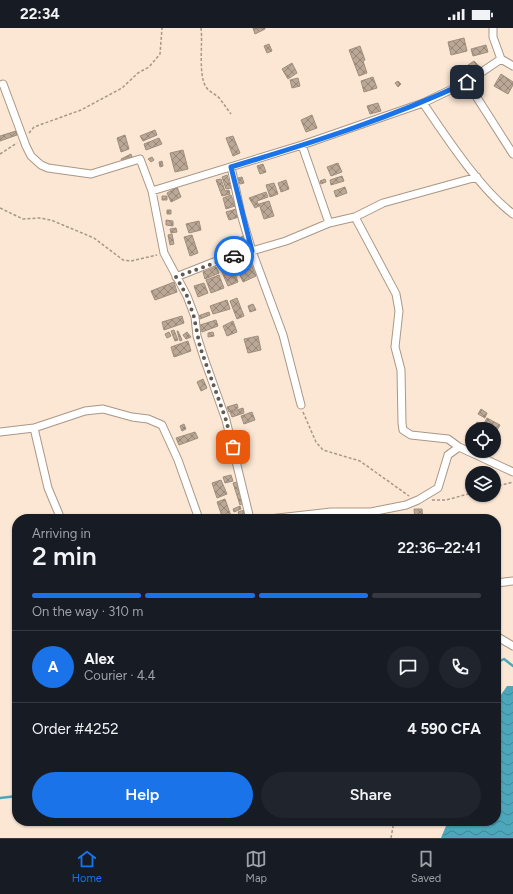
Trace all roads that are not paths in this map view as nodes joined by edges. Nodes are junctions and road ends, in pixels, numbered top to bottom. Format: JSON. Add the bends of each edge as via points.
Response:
{"nodes":[{"id":1,"x":493,"y":28,"type":"edge"},
{"id":2,"x":501,"y":59,"type":"junction"},
{"id":3,"x":513,"y":66,"type":"edge"},
{"id":4,"x":467,"y":82,"type":"junction"},
{"id":5,"x":2,"y":84,"type":"dead end"},
{"id":6,"x":423,"y":103,"type":"junction"},
{"id":7,"x":302,"y":145,"type":"junction"},
{"id":8,"x":513,"y":154,"type":"edge"},
{"id":9,"x":231,"y":167,"type":"junction"},
{"id":10,"x":478,"y":177,"type":"junction"},
{"id":11,"x":152,"y":191,"type":"junction"},
{"id":12,"x":513,"y":214,"type":"edge"},
{"id":13,"x":355,"y":217,"type":"junction"},
{"id":14,"x":329,"y":223,"type":"junction"},
{"id":15,"x":252,"y":251,"type":"junction"},
{"id":16,"x":176,"y":277,"type":"junction"},
{"id":17,"x":301,"y":405,"type":"road end"},
{"id":18,"x":34,"y":428,"type":"junction"},
{"id":19,"x":0,"y":432,"type":"edge"},
{"id":20,"x":459,"y":447,"type":"junction"},
{"id":21,"x":513,"y":472,"type":"edge"},
{"id":22,"x":59,"y":514,"type":"edge"},
{"id":23,"x":197,"y":514,"type":"edge"},
{"id":24,"x":249,"y":514,"type":"edge"},
{"id":25,"x":313,"y":514,"type":"edge"},
{"id":26,"x":340,"y":514,"type":"edge"},
{"id":27,"x":360,"y":514,"type":"edge"},
{"id":28,"x":513,"y":581,"type":"edge"},
{"id":29,"x":501,"y":582,"type":"edge"},
{"id":30,"x":501,"y":639,"type":"edge"},
{"id":31,"x":513,"y":646,"type":"edge"}],
"edges":[{"from":1,"to":2,"type":"street","via":[[493,38]]},
{"from":2,"to":3,"type":"street"},
{"from":2,"to":4,"type":"street"},
{"from":4,"to":6,"type":"street"},
{"from":4,"to":8,"type":"street"},
{"from":5,"to":11,"type":"street","via":[[31,156],[41,165],[91,174],[140,159]]},
{"from":6,"to":7,"type":"street"},
{"from":6,"to":10,"type":"street","via":[[444,135]]},
{"from":7,"to":9,"type":"street"},
{"from":7,"to":14,"type":"street"},
{"from":9,"to":11,"type":"street"},
{"from":9,"to":15,"type":"street"},
{"from":10,"to":12,"type":"street","via":[[500,204]]},
{"from":10,"to":13,"type":"street","via":[[383,203]]},
{"from":11,"to":16,"type":"street","via":[[164,253]]},
{"from":13,"to":14,"type":"street"},
{"from":13,"to":20,"type":"street","via":[[396,294],[399,311],[395,347],[401,370],[403,430],[411,435],[448,440]]},
{"from":14,"to":15,"type":"street","via":[[286,241]]},
{"from":15,"to":16,"type":"street"},
{"from":15,"to":17,"type":"street","via":[[283,335]]},
{"from":16,"to":24,"type":"street","via":[[187,296],[197,336],[226,420]]},
{"from":18,"to":19,"type":"street"},
{"from":18,"to":22,"type":"street","via":[[48,488]]},
{"from":18,"to":23,"type":"street","via":[[85,411],[103,409],[148,419],[162,425]]},
{"from":20,"to":21,"type":"street"},
{"from":20,"to":27,"type":"street","via":[[448,455],[438,488],[418,500]]},
{"from":25,"to":26,"type":"street"},
{"from":28,"to":29,"type":"street"},
{"from":30,"to":31,"type":"street"}]}
